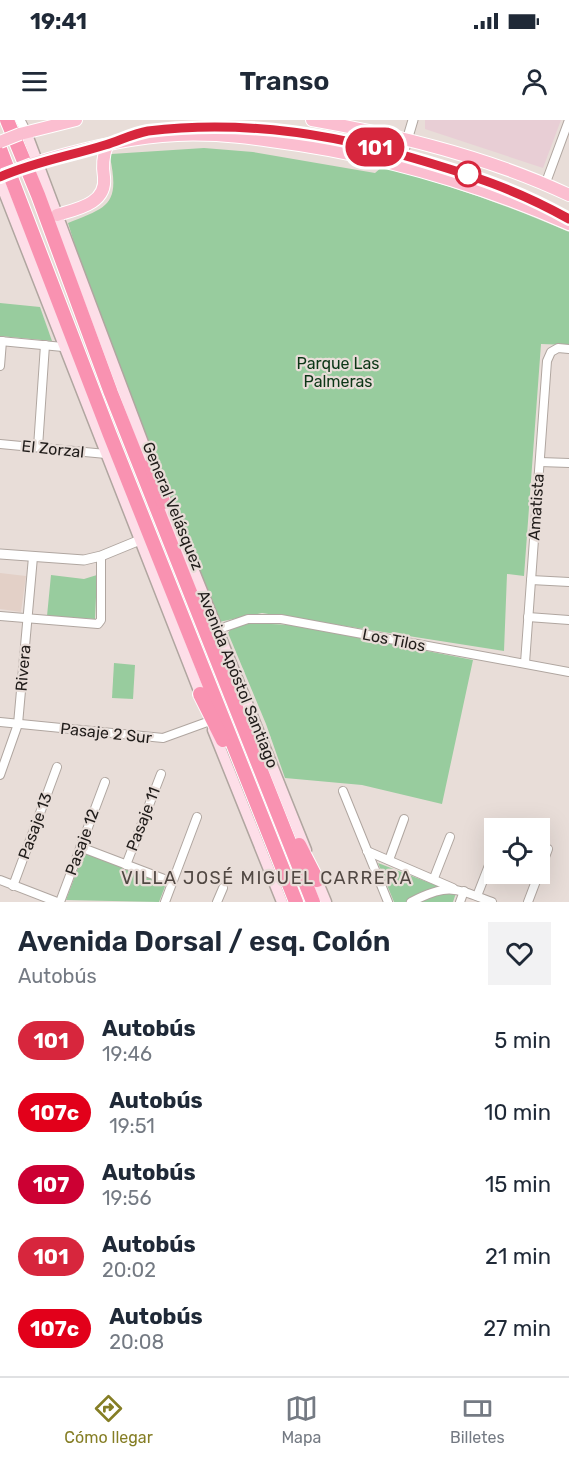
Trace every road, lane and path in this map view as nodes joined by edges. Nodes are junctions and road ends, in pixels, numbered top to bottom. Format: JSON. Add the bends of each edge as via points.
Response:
{"nodes":[{"id":1,"x":7,"y":120,"type":"edge"},
{"id":2,"x":20,"y":120,"type":"edge"},
{"id":3,"x":76,"y":120,"type":"edge"},
{"id":4,"x":312,"y":120,"type":"edge"},
{"id":5,"x":413,"y":120,"type":"edge"},
{"id":6,"x":569,"y":120,"type":"edge"},
{"id":7,"x":23,"y":133,"type":"junction"},
{"id":8,"x":406,"y":139,"type":"junction"},
{"id":9,"x":0,"y":142,"type":"edge"},
{"id":10,"x":107,"y":145,"type":"junction"},
{"id":11,"x":0,"y":149,"type":"edge"},
{"id":12,"x":78,"y":151,"type":"junction"},
{"id":13,"x":35,"y":163,"type":"junction"},
{"id":14,"x":400,"y":164,"type":"junction"},
{"id":15,"x":102,"y":171,"type":"junction"},
{"id":16,"x":1,"y":178,"type":"edge"},
{"id":17,"x":545,"y":184,"type":"junction"},
{"id":18,"x":569,"y":195,"type":"edge"},
{"id":19,"x":57,"y":215,"type":"junction"},
{"id":20,"x":569,"y":224,"type":"edge"},
{"id":21,"x":1,"y":341,"type":"edge"},
{"id":22,"x":45,"y":345,"type":"junction"},
{"id":23,"x":63,"y":347,"type":"junction"},
{"id":24,"x":569,"y":349,"type":"edge"},
{"id":25,"x":0,"y":366,"type":"edge"},
{"id":26,"x":0,"y":444,"type":"edge"},
{"id":27,"x":38,"y":447,"type":"junction"},
{"id":28,"x":106,"y":454,"type":"junction"},
{"id":29,"x":540,"y":462,"type":"junction"},
{"id":30,"x":569,"y":463,"type":"edge"},
{"id":31,"x":151,"y":465,"type":"junction"},
{"id":32,"x":140,"y":540,"type":"junction"},
{"id":33,"x":0,"y":554,"type":"edge"},
{"id":34,"x":101,"y":556,"type":"junction"},
{"id":35,"x":33,"y":557,"type":"junction"},
{"id":36,"x":531,"y":580,"type":"junction"},
{"id":37,"x":569,"y":582,"type":"edge"},
{"id":38,"x":193,"y":599,"type":"junction"},
{"id":39,"x":0,"y":615,"type":"edge"},
{"id":40,"x":528,"y":617,"type":"junction"},
{"id":41,"x":28,"y":618,"type":"junction"},
{"id":42,"x":569,"y":620,"type":"edge"},
{"id":43,"x":219,"y":629,"type":"junction"},
{"id":44,"x":525,"y":663,"type":"junction"},
{"id":45,"x":569,"y":672,"type":"edge"},
{"id":46,"x":201,"y":694,"type":"junction"},
{"id":47,"x":210,"y":721,"type":"junction"},
{"id":48,"x":0,"y":722,"type":"edge"},
{"id":49,"x":18,"y":724,"type":"junction"},
{"id":50,"x":57,"y":767,"type":"dead end"},
{"id":51,"x":161,"y":774,"type":"dead end"},
{"id":52,"x":0,"y":775,"type":"edge"},
{"id":53,"x":105,"y":782,"type":"dead end"},
{"id":54,"x":268,"y":789,"type":"junction"},
{"id":55,"x":343,"y":791,"type":"dead end"},
{"id":56,"x":197,"y":817,"type":"dead end"},
{"id":57,"x":404,"y":819,"type":"dead end"},
{"id":58,"x":264,"y":822,"type":"junction"},
{"id":59,"x":450,"y":837,"type":"dead end"},
{"id":60,"x":80,"y":847,"type":"junction"},
{"id":61,"x":367,"y":851,"type":"junction"},
{"id":62,"x":389,"y":860,"type":"junction"},
{"id":63,"x":126,"y":865,"type":"junction"},
{"id":64,"x":434,"y":878,"type":"junction"},
{"id":65,"x":484,"y":878,"type":"edge"},
{"id":66,"x":0,"y":880,"type":"edge"},
{"id":67,"x":317,"y":880,"type":"junction"},
{"id":68,"x":172,"y":882,"type":"junction"},
{"id":69,"x":534,"y":884,"type":"edge"},
{"id":70,"x":13,"y":885,"type":"junction"},
{"id":71,"x":223,"y":888,"type":"dead end"},
{"id":72,"x":453,"y":888,"type":"junction"},
{"id":73,"x":464,"y":891,"type":"junction"},
{"id":74,"x":477,"y":896,"type":"junction"},
{"id":75,"x":56,"y":902,"type":"edge"},
{"id":76,"x":165,"y":902,"type":"edge"},
{"id":77,"x":217,"y":902,"type":"edge"},
{"id":78,"x":282,"y":902,"type":"edge"},
{"id":79,"x":296,"y":902,"type":"edge"},
{"id":80,"x":313,"y":902,"type":"edge"},
{"id":81,"x":326,"y":902,"type":"edge"},
{"id":82,"x":388,"y":902,"type":"edge"},
{"id":83,"x":411,"y":902,"type":"edge"},
{"id":84,"x":460,"y":902,"type":"edge"},
{"id":85,"x":492,"y":902,"type":"edge"},
{"id":86,"x":528,"y":902,"type":"edge"}],
"edges":[{"from":1,"to":38,"type":"highway","name":"General Velásquez"},
{"from":2,"to":7,"type":"street","name":"Avenida Apóstol Santiago"},
{"from":3,"to":7,"type":"main road"},
{"from":4,"to":8,"type":"main road"},
{"from":5,"to":8,"type":"street"},
{"from":6,"to":17,"type":"street"},
{"from":7,"to":9,"type":"main road","bridge":true},
{"from":7,"to":13,"type":"main road","name":"Avenida Apóstol Santiago"},
{"from":8,"to":14,"type":"street"},
{"from":8,"to":17,"type":"main road"},
{"from":10,"to":12,"type":"main road"},
{"from":10,"to":14,"type":"main road","via":[[162,136],[217,135]]},
{"from":10,"to":15,"type":"main road"},
{"from":11,"to":58,"type":"highway","name":"General Velásquez"},
{"from":12,"to":13,"type":"main road"},
{"from":12,"to":15,"type":"main road"},
{"from":13,"to":16,"type":"main road","bridge":true},
{"from":13,"to":19,"type":"main road","name":"Avenida Apóstol Santiago"},
{"from":14,"to":20,"type":"main road","via":[[452,179]]},
{"from":15,"to":19,"type":"main road","via":[[103,188],[95,201]]},
{"from":16,"to":23,"type":"main road"},
{"from":17,"to":18,"type":"main road"},
{"from":19,"to":31,"type":"main road","name":"Avenida Apóstol Santiago"},
{"from":21,"to":22,"type":"street"},
{"from":21,"to":25,"type":"street"},
{"from":22,"to":23,"type":"street"},
{"from":22,"to":27,"type":"street"},
{"from":23,"to":28,"type":"main road"},
{"from":24,"to":29,"type":"street","name":"Amatista","via":[[558,348],[550,352],[547,360]]},
{"from":26,"to":27,"type":"street","name":"El Zorzal"},
{"from":27,"to":28,"type":"street","name":"El Zorzal"},
{"from":28,"to":32,"type":"main road"},
{"from":29,"to":30,"type":"street"},
{"from":29,"to":36,"type":"street","name":"Amatista"},
{"from":31,"to":38,"type":"highway"},
{"from":31,"to":43,"type":"main road","name":"Avenida Apóstol Santiago"},
{"from":32,"to":34,"type":"street"},
{"from":32,"to":46,"type":"main road"},
{"from":33,"to":35,"type":"street"},
{"from":34,"to":35,"type":"street","via":[[72,560]]},
{"from":34,"to":41,"type":"street","via":[[98,624]]},
{"from":35,"to":41,"type":"street","name":"Rivera"},
{"from":36,"to":37,"type":"street"},
{"from":36,"to":40,"type":"street","name":"Amatista"},
{"from":38,"to":54,"type":"highway","name":"General Velásquez"},
{"from":39,"to":41,"type":"street"},
{"from":40,"to":42,"type":"street"},
{"from":40,"to":44,"type":"street","name":"Amatista"},
{"from":41,"to":49,"type":"street","name":"Rivera"},
{"from":43,"to":44,"type":"street","name":"Los Tilos","via":[[248,620],[281,619]]},
{"from":43,"to":67,"type":"main road","name":"Avenida Apóstol Santiago"},
{"from":44,"to":45,"type":"street","name":"Los Tilos"},
{"from":46,"to":47,"type":"main road"},
{"from":46,"to":58,"type":"highway"},
{"from":47,"to":49,"type":"street","name":"Pasaje 2 Sur","via":[[163,738]]},
{"from":47,"to":78,"type":"main road"},
{"from":48,"to":49,"type":"street","name":"Pasaje 2 Sur"},
{"from":49,"to":52,"type":"street","name":"Rivera"},
{"from":50,"to":70,"type":"street","name":"Pasaje 13"},
{"from":51,"to":63,"type":"street","name":"Pasaje 11"},
{"from":53,"to":60,"type":"street","name":"Pasaje 12"},
{"from":54,"to":67,"type":"highway"},
{"from":54,"to":80,"type":"highway","name":"General Velásquez"},
{"from":55,"to":61,"type":"street"},
{"from":56,"to":68,"type":"street"},
{"from":57,"to":62,"type":"street"},
{"from":58,"to":79,"type":"highway","name":"General Velásquez"},
{"from":59,"to":64,"type":"street"},
{"from":60,"to":63,"type":"street"},
{"from":60,"to":75,"type":"street","name":"Pasaje 12"},
{"from":61,"to":62,"type":"street"},
{"from":61,"to":82,"type":"street"},
{"from":62,"to":64,"type":"street"},
{"from":63,"to":68,"type":"street"},
{"from":64,"to":72,"type":"street"},
{"from":65,"to":74,"type":"street"},
{"from":66,"to":70,"type":"street"},
{"from":67,"to":81,"type":"main road","name":"Avenida Apóstol Santiago"},
{"from":68,"to":76,"type":"street"},
{"from":69,"to":86,"type":"street"},
{"from":70,"to":75,"type":"street"},
{"from":71,"to":77,"type":"street"},
{"from":72,"to":73,"type":"street"},
{"from":72,"to":83,"type":"street"},
{"from":73,"to":74,"type":"street"},
{"from":73,"to":84,"type":"street"},
{"from":74,"to":85,"type":"street"}]}
